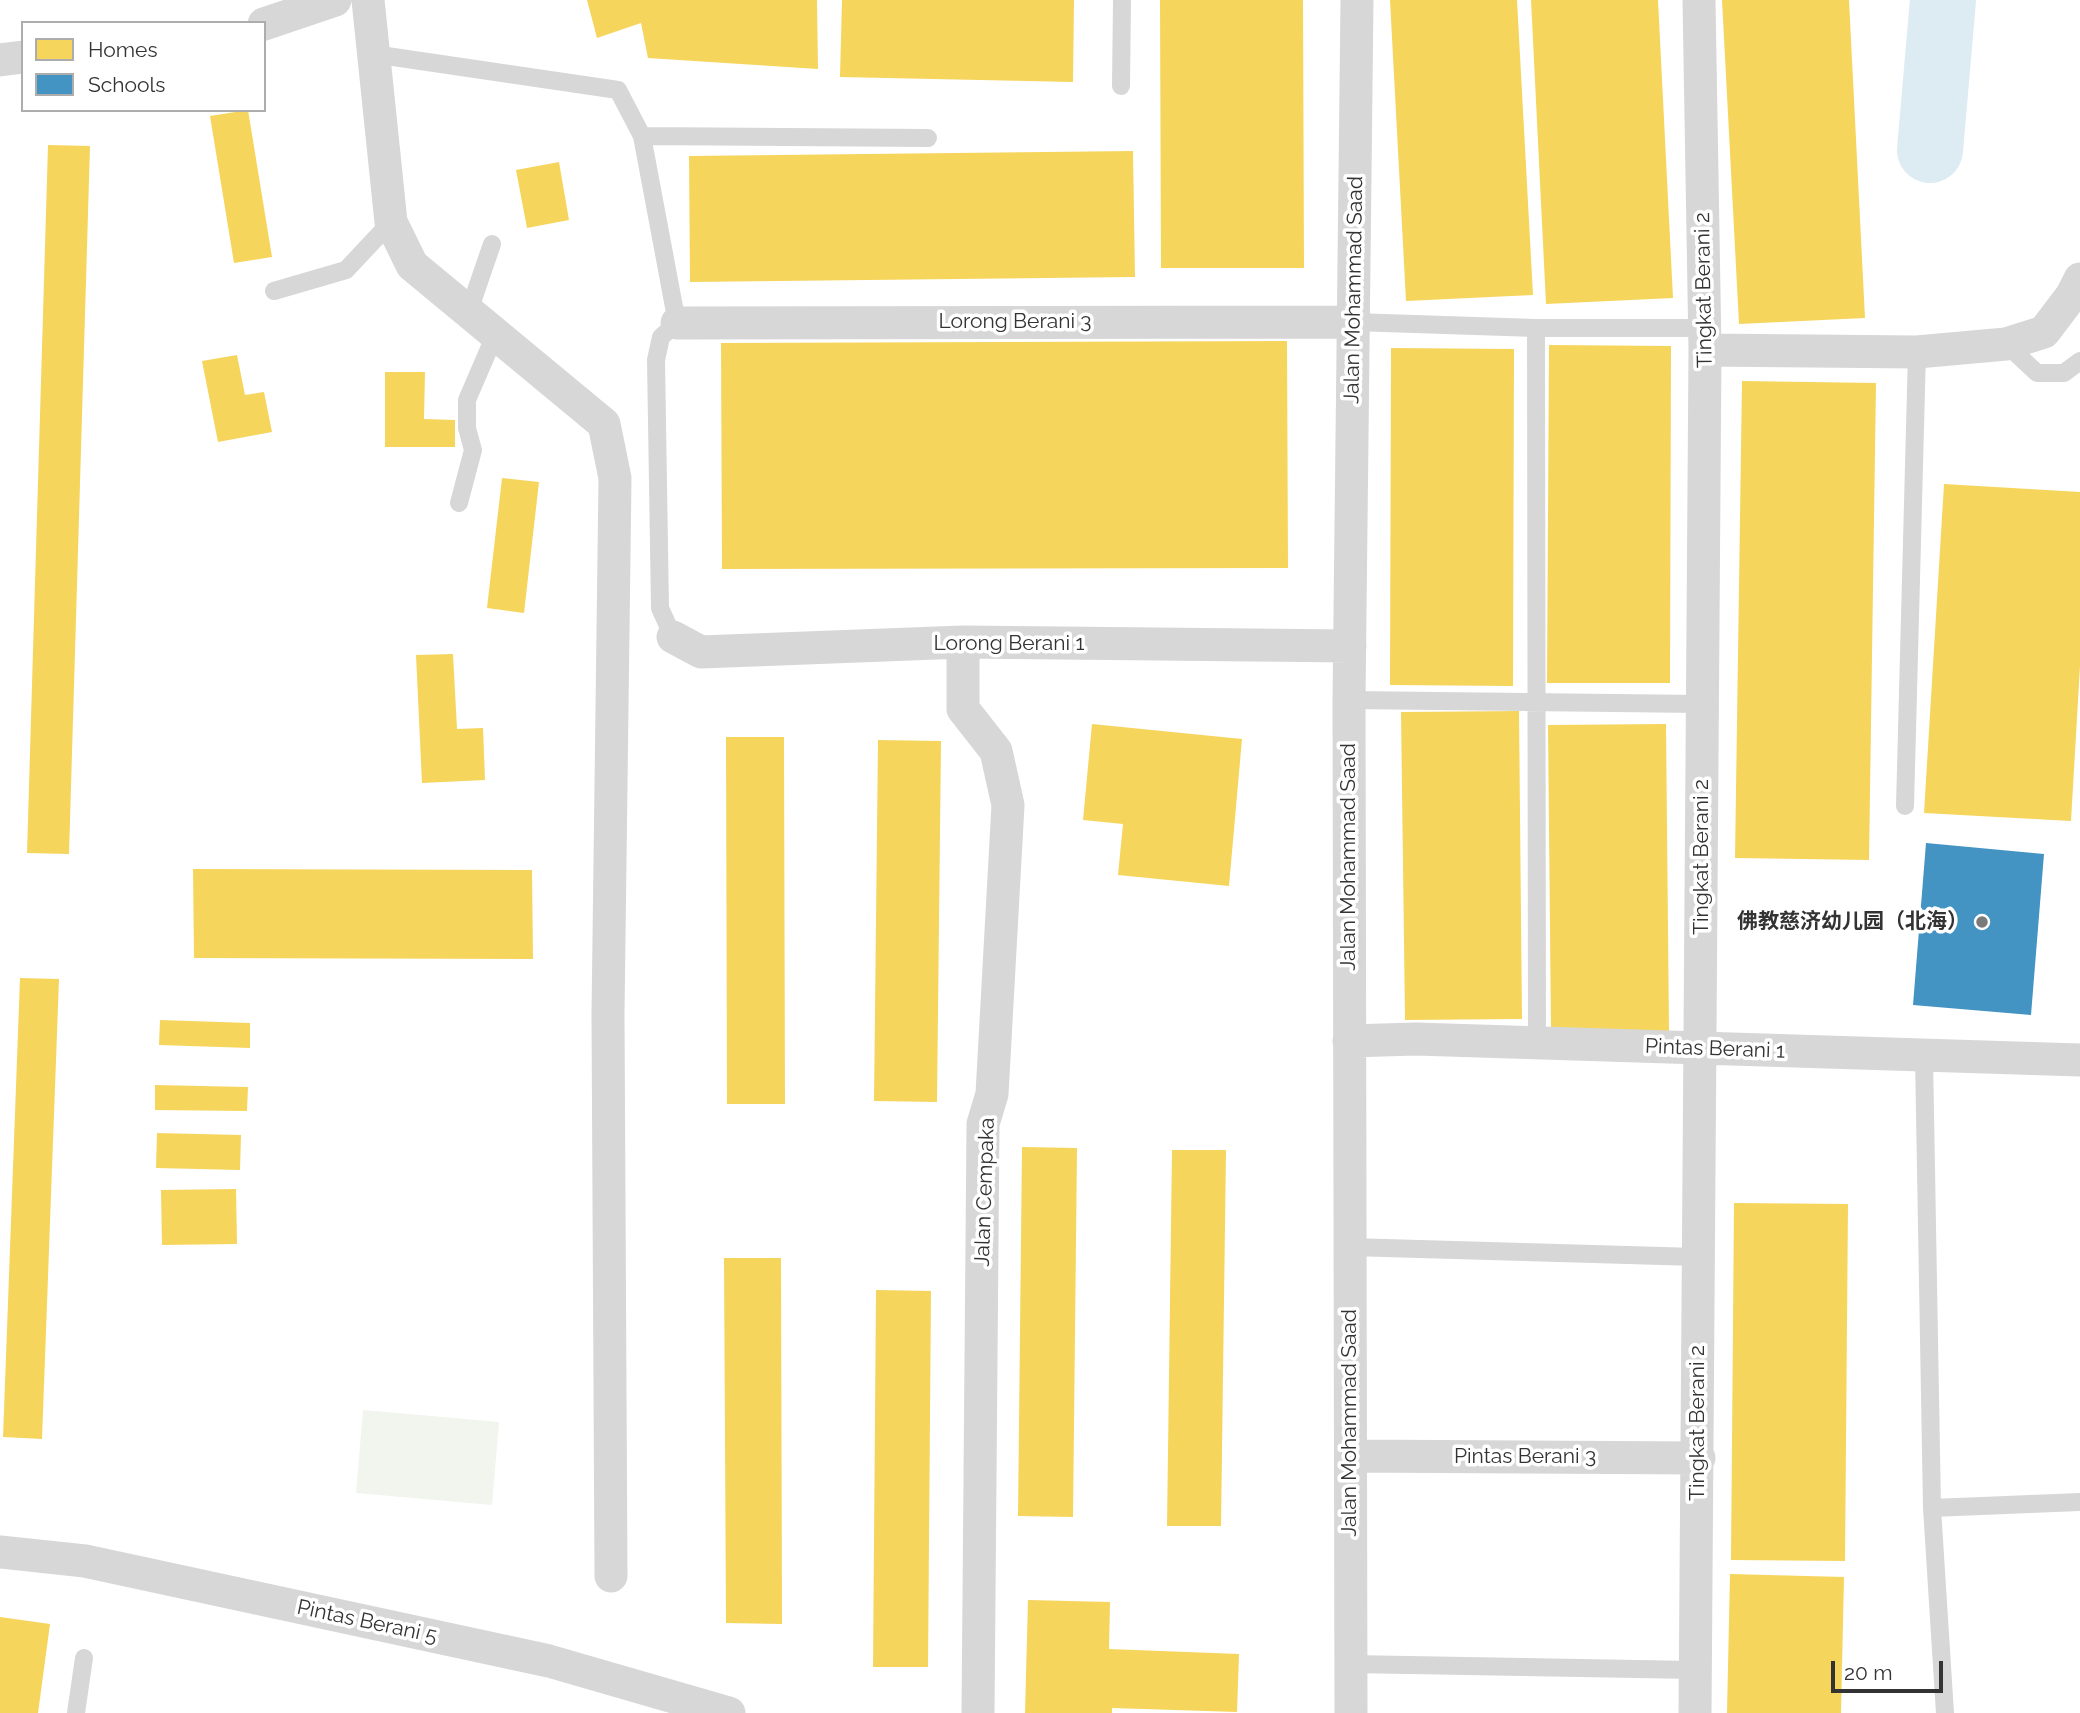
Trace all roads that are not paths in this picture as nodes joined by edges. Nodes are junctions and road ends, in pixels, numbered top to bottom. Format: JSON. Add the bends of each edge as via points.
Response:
{"nodes":[{"id":1,"x":335,"y":0,"type":"edge"},
{"id":2,"x":368,"y":0,"type":"edge"},
{"id":3,"x":1122,"y":0,"type":"edge"},
{"id":4,"x":1357,"y":0,"type":"edge"},
{"id":5,"x":1699,"y":0,"type":"edge"},
{"id":6,"x":266,"y":23,"type":"edge"},
{"id":7,"x":373,"y":54,"type":"junction"},
{"id":8,"x":21,"y":57,"type":"edge"},
{"id":9,"x":0,"y":60,"type":"edge"},
{"id":10,"x":1121,"y":86,"type":"dead end"},
{"id":11,"x":642,"y":136,"type":"junction"},
{"id":12,"x":928,"y":138,"type":"dead end"},
{"id":13,"x":391,"y":222,"type":"junction"},
{"id":14,"x":492,"y":244,"type":"dead end"},
{"id":15,"x":2080,"y":279,"type":"edge"},
{"id":16,"x":274,"y":291,"type":"dead end"},
{"id":17,"x":469,"y":311,"type":"junction"},
{"id":18,"x":1353,"y":322,"type":"junction"},
{"id":19,"x":677,"y":323,"type":"junction"},
{"id":20,"x":1536,"y":328,"type":"junction"},
{"id":21,"x":495,"y":335,"type":"junction"},
{"id":22,"x":1705,"y":339,"type":"junction"},
{"id":23,"x":2006,"y":344,"type":"junction"},
{"id":24,"x":1917,"y":352,"type":"junction"},
{"id":25,"x":2080,"y":361,"type":"edge"},
{"id":26,"x":459,"y":503,"type":"dead end"},
{"id":27,"x":673,"y":637,"type":"joint"},
{"id":28,"x":963,"y":642,"type":"junction"},
{"id":29,"x":1350,"y":646,"type":"junction"},
{"id":30,"x":1349,"y":700,"type":"junction"},
{"id":31,"x":1535,"y":704,"type":"junction"},
{"id":32,"x":1702,"y":704,"type":"junction"},
{"id":33,"x":1905,"y":806,"type":"dead end"},
{"id":34,"x":1349,"y":1041,"type":"junction"},
{"id":35,"x":1537,"y":1043,"type":"junction"},
{"id":36,"x":1702,"y":1048,"type":"junction"},
{"id":37,"x":1924,"y":1056,"type":"junction"},
{"id":38,"x":2080,"y":1060,"type":"edge"},
{"id":39,"x":1350,"y":1247,"type":"junction"},
{"id":40,"x":1697,"y":1256,"type":"junction"},
{"id":41,"x":1351,"y":1456,"type":"junction"},
{"id":42,"x":1699,"y":1458,"type":"junction"},
{"id":43,"x":2080,"y":1502,"type":"edge"},
{"id":44,"x":1932,"y":1508,"type":"junction"},
{"id":45,"x":0,"y":1552,"type":"edge"},
{"id":46,"x":611,"y":1576,"type":"dead end"},
{"id":47,"x":83,"y":1658,"type":"dead end"},
{"id":48,"x":1352,"y":1664,"type":"junction"},
{"id":49,"x":1695,"y":1670,"type":"junction"},
{"id":50,"x":76,"y":1713,"type":"edge"},
{"id":51,"x":729,"y":1713,"type":"edge"},
{"id":52,"x":978,"y":1713,"type":"edge"},
{"id":53,"x":1350,"y":1713,"type":"edge"},
{"id":54,"x":1695,"y":1713,"type":"edge"},
{"id":55,"x":1945,"y":1713,"type":"edge"}],
"edges":[{"from":1,"to":6,"type":"street"},
{"from":2,"to":7,"type":"street"},
{"from":3,"to":10,"type":"lane"},
{"from":4,"to":18,"type":"street","name":"Jalan Mohammad Saad"},
{"from":5,"to":22,"type":"street","name":"Tingkat Berani 2"},
{"from":7,"to":11,"type":"lane","via":[[618,90]]},
{"from":7,"to":13,"type":"street"},
{"from":8,"to":9,"type":"street"},
{"from":11,"to":12,"type":"lane"},
{"from":11,"to":19,"type":"lane"},
{"from":13,"to":16,"type":"lane","via":[[346,270]]},
{"from":13,"to":17,"type":"street","via":[[412,265]]},
{"from":14,"to":17,"type":"lane"},
{"from":15,"to":23,"type":"street","via":[[2044,332]]},
{"from":17,"to":21,"type":"street"},
{"from":18,"to":19,"type":"street","name":"Lorong Berani 3"},
{"from":18,"to":20,"type":"lane"},
{"from":18,"to":29,"type":"street","name":"Jalan Mohammad Saad"},
{"from":19,"to":27,"type":"lane","via":[[661,337],[656,360],[660,608]]},
{"from":20,"to":22,"type":"lane"},
{"from":20,"to":31,"type":"lane"},
{"from":21,"to":26,"type":"lane","via":[[467,400],[473,450]]},
{"from":21,"to":46,"type":"street","via":[[604,424],[615,478],[608,1014]]},
{"from":22,"to":24,"type":"street","via":[[1755,348]]},
{"from":22,"to":32,"type":"street","name":"Tingkat Berani 2"},
{"from":23,"to":24,"type":"street"},
{"from":23,"to":25,"type":"lane","via":[[2037,373],[2064,373]]},
{"from":24,"to":33,"type":"lane"},
{"from":27,"to":28,"type":"street","name":"Lorong Berani 1","via":[[701,652]]},
{"from":28,"to":29,"type":"street","name":"Lorong Berani 1"},
{"from":28,"to":52,"type":"street","name":"Jalan Cempaka","via":[[963,709],[996,751],[1008,805],[992,1094],[983,1124]]},
{"from":29,"to":30,"type":"street","name":"Jalan Mohammad Saad"},
{"from":30,"to":31,"type":"lane"},
{"from":30,"to":34,"type":"street","name":"Jalan Mohammad Saad"},
{"from":31,"to":32,"type":"lane"},
{"from":31,"to":35,"type":"lane"},
{"from":32,"to":36,"type":"street","name":"Tingkat Berani 2"},
{"from":34,"to":35,"type":"street","name":"Pintas Berani 1"},
{"from":34,"to":39,"type":"street","name":"Jalan Mohammad Saad"},
{"from":35,"to":36,"type":"street","name":"Pintas Berani 1"},
{"from":36,"to":37,"type":"street","name":"Pintas Berani 1"},
{"from":36,"to":40,"type":"street","name":"Tingkat Berani 2"},
{"from":37,"to":38,"type":"street","name":"Pintas Berani 1"},
{"from":37,"to":44,"type":"lane"},
{"from":39,"to":40,"type":"lane"},
{"from":39,"to":41,"type":"street","name":"Jalan Mohammad Saad"},
{"from":40,"to":42,"type":"street","name":"Tingkat Berani 2"},
{"from":41,"to":42,"type":"street","name":"Pintas Berani 3"},
{"from":41,"to":48,"type":"street","name":"Jalan Mohammad Saad"},
{"from":42,"to":49,"type":"street","name":"Tingkat Berani 2"},
{"from":43,"to":44,"type":"lane"},
{"from":44,"to":55,"type":"lane"},
{"from":45,"to":51,"type":"street","name":"Pintas Berani 5","via":[[85,1561],[549,1661]]},
{"from":47,"to":50,"type":"lane"},
{"from":48,"to":49,"type":"lane"},
{"from":48,"to":53,"type":"street","name":"Jalan Mohammad Saad"},
{"from":49,"to":54,"type":"street","name":"Tingkat Berani 2"}]}
